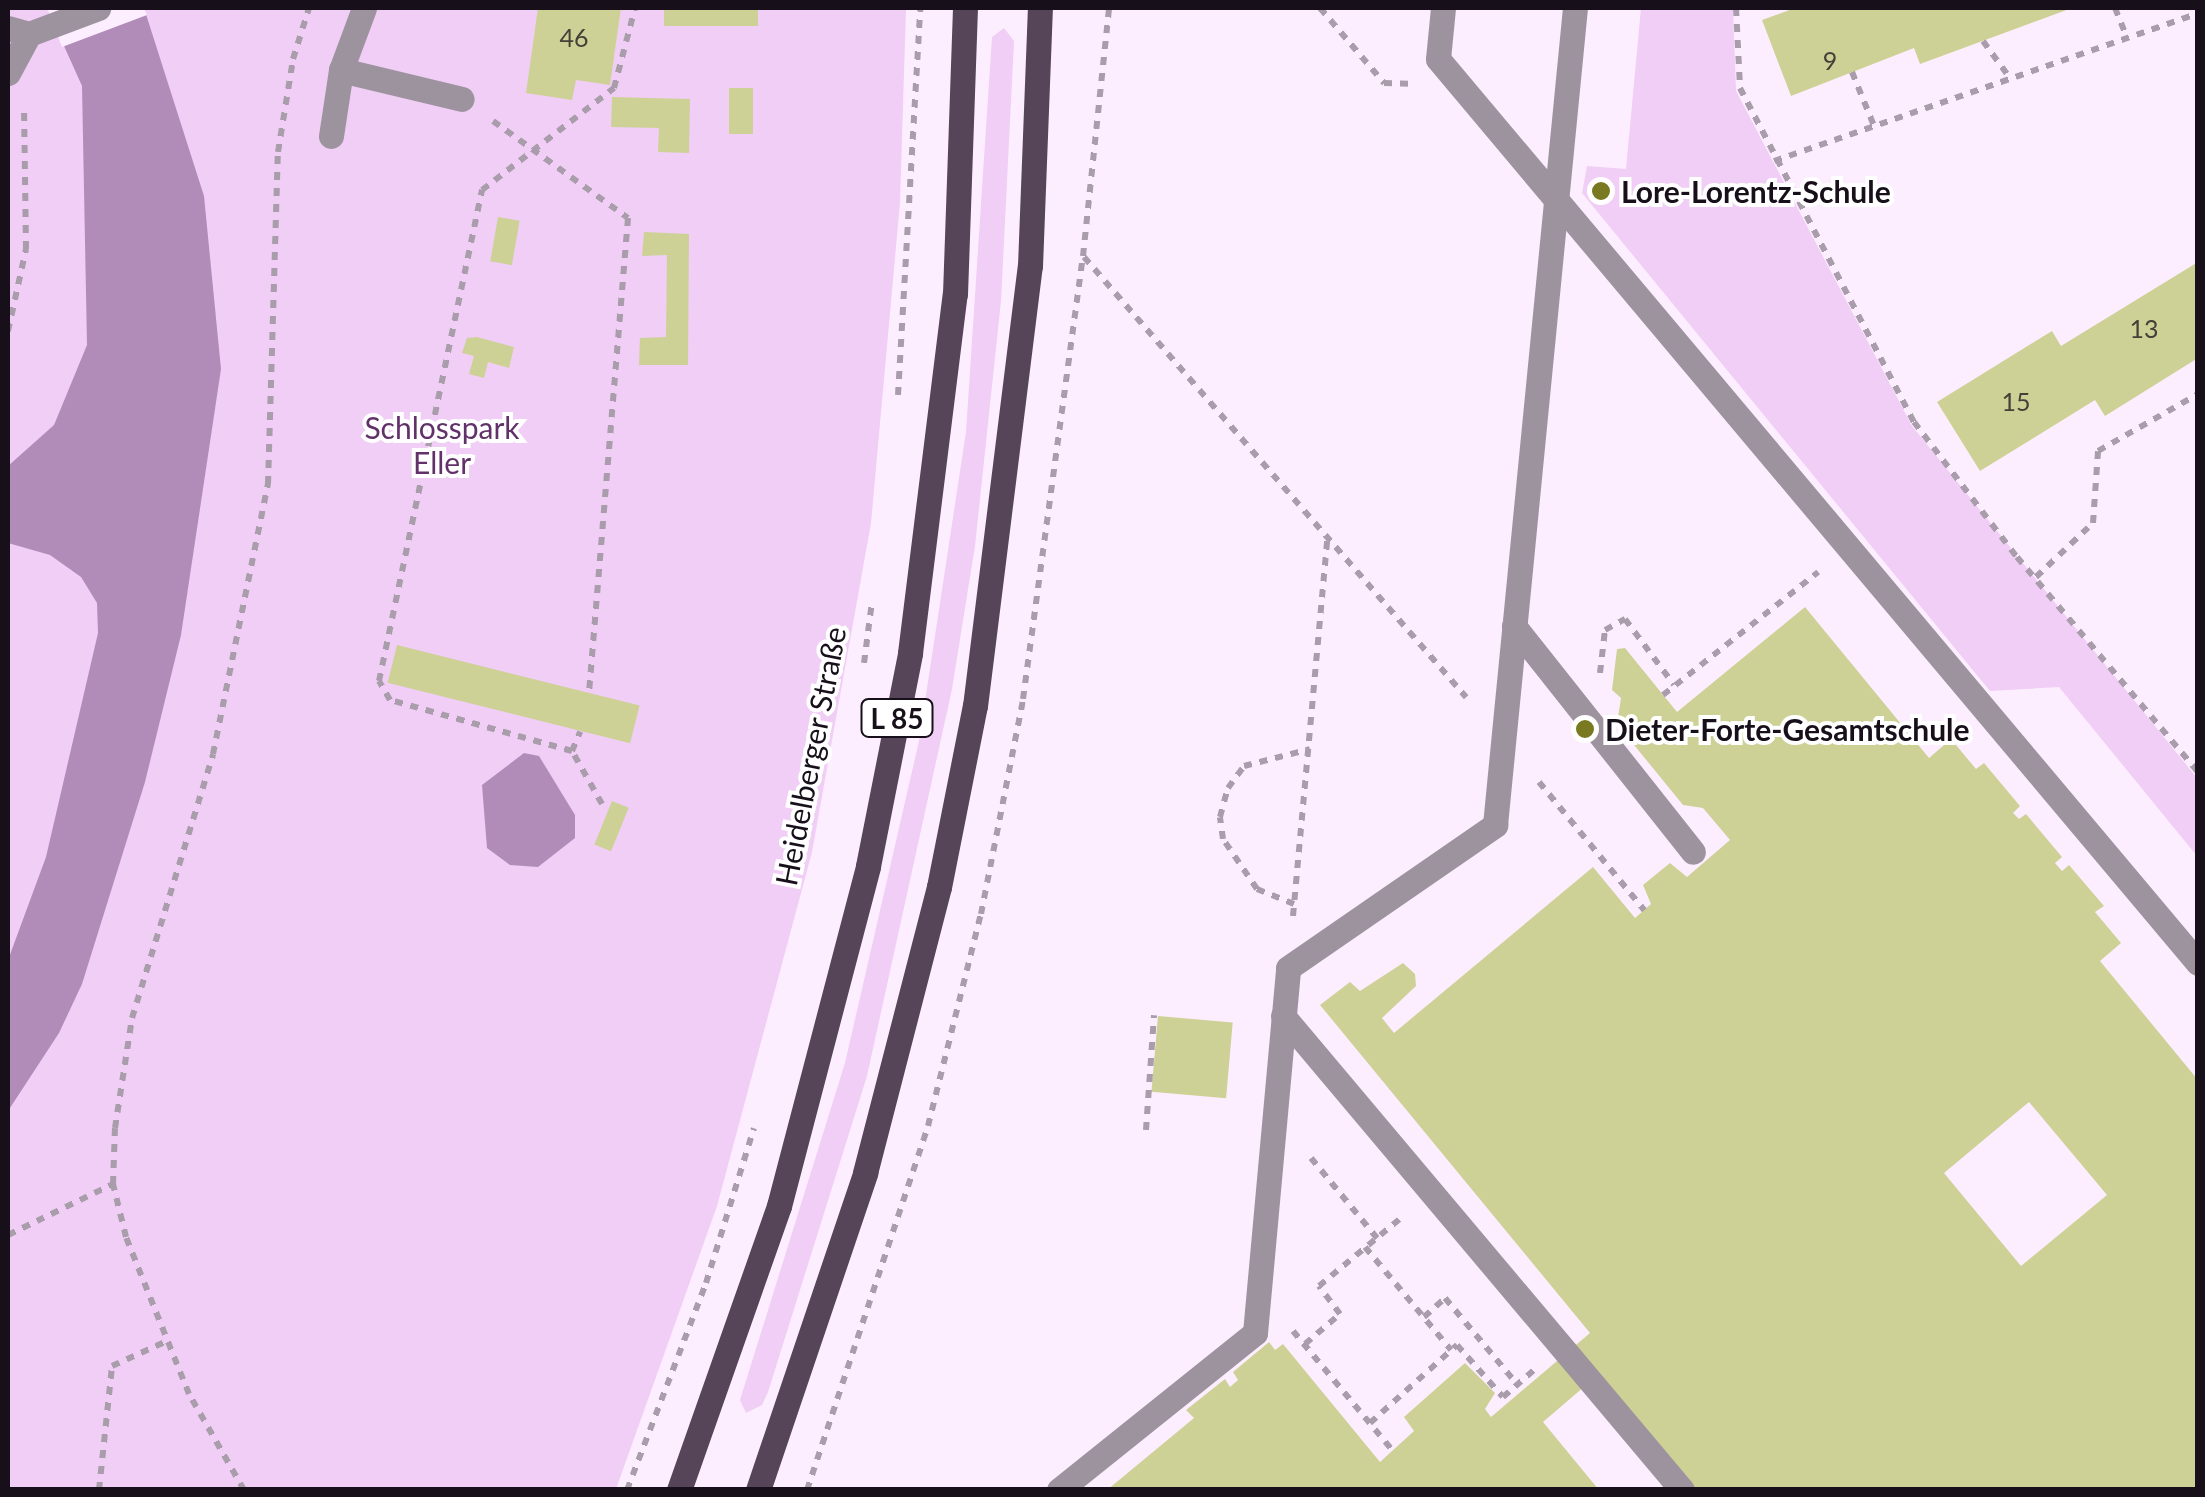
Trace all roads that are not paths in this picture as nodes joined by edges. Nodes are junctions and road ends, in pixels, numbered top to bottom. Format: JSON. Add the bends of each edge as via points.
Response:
{"nodes":[{"id":1,"x":98,"y":8,"type":"edge"},
{"id":2,"x":364,"y":8,"type":"edge"},
{"id":3,"x":966,"y":8,"type":"edge"},
{"id":4,"x":1040,"y":8,"type":"edge"},
{"id":5,"x":1443,"y":8,"type":"edge"},
{"id":6,"x":1575,"y":8,"type":"edge"},
{"id":7,"x":16,"y":47,"type":"edge"},
{"id":8,"x":341,"y":70,"type":"junction"},
{"id":9,"x":462,"y":99,"type":"road end"},
{"id":10,"x":331,"y":136,"type":"dead end"},
{"id":11,"x":1555,"y":191,"type":"junction"},
{"id":12,"x":1514,"y":626,"type":"junction"},
{"id":13,"x":1693,"y":852,"type":"dead end"},
{"id":14,"x":2198,"y":962,"type":"edge"},
{"id":15,"x":1283,"y":1016,"type":"junction"},
{"id":16,"x":679,"y":1490,"type":"edge"},
{"id":17,"x":758,"y":1490,"type":"edge"},
{"id":18,"x":1059,"y":1490,"type":"edge"},
{"id":19,"x":1682,"y":1490,"type":"edge"}],
"edges":[{"from":1,"to":7,"type":"street"},
{"from":2,"to":8,"type":"street"},
{"from":3,"to":16,"type":"main road","number":"L 85","via":[[955,294],[906,672],[868,866],[779,1206]]},
{"from":4,"to":17,"type":"main road","number":"L 85","via":[[1027,302],[975,706],[939,887],[865,1174]]},
{"from":5,"to":11,"type":"street","via":[[1438,59]]},
{"from":6,"to":11,"type":"street"},
{"from":8,"to":9,"type":"street"},
{"from":8,"to":10,"type":"street"},
{"from":11,"to":12,"type":"street"},
{"from":11,"to":14,"type":"street"},
{"from":12,"to":13,"type":"street"},
{"from":12,"to":15,"type":"street","via":[[1495,825],[1288,968]]},
{"from":15,"to":18,"type":"street","via":[[1254,1333]]},
{"from":15,"to":19,"type":"street"}]}
